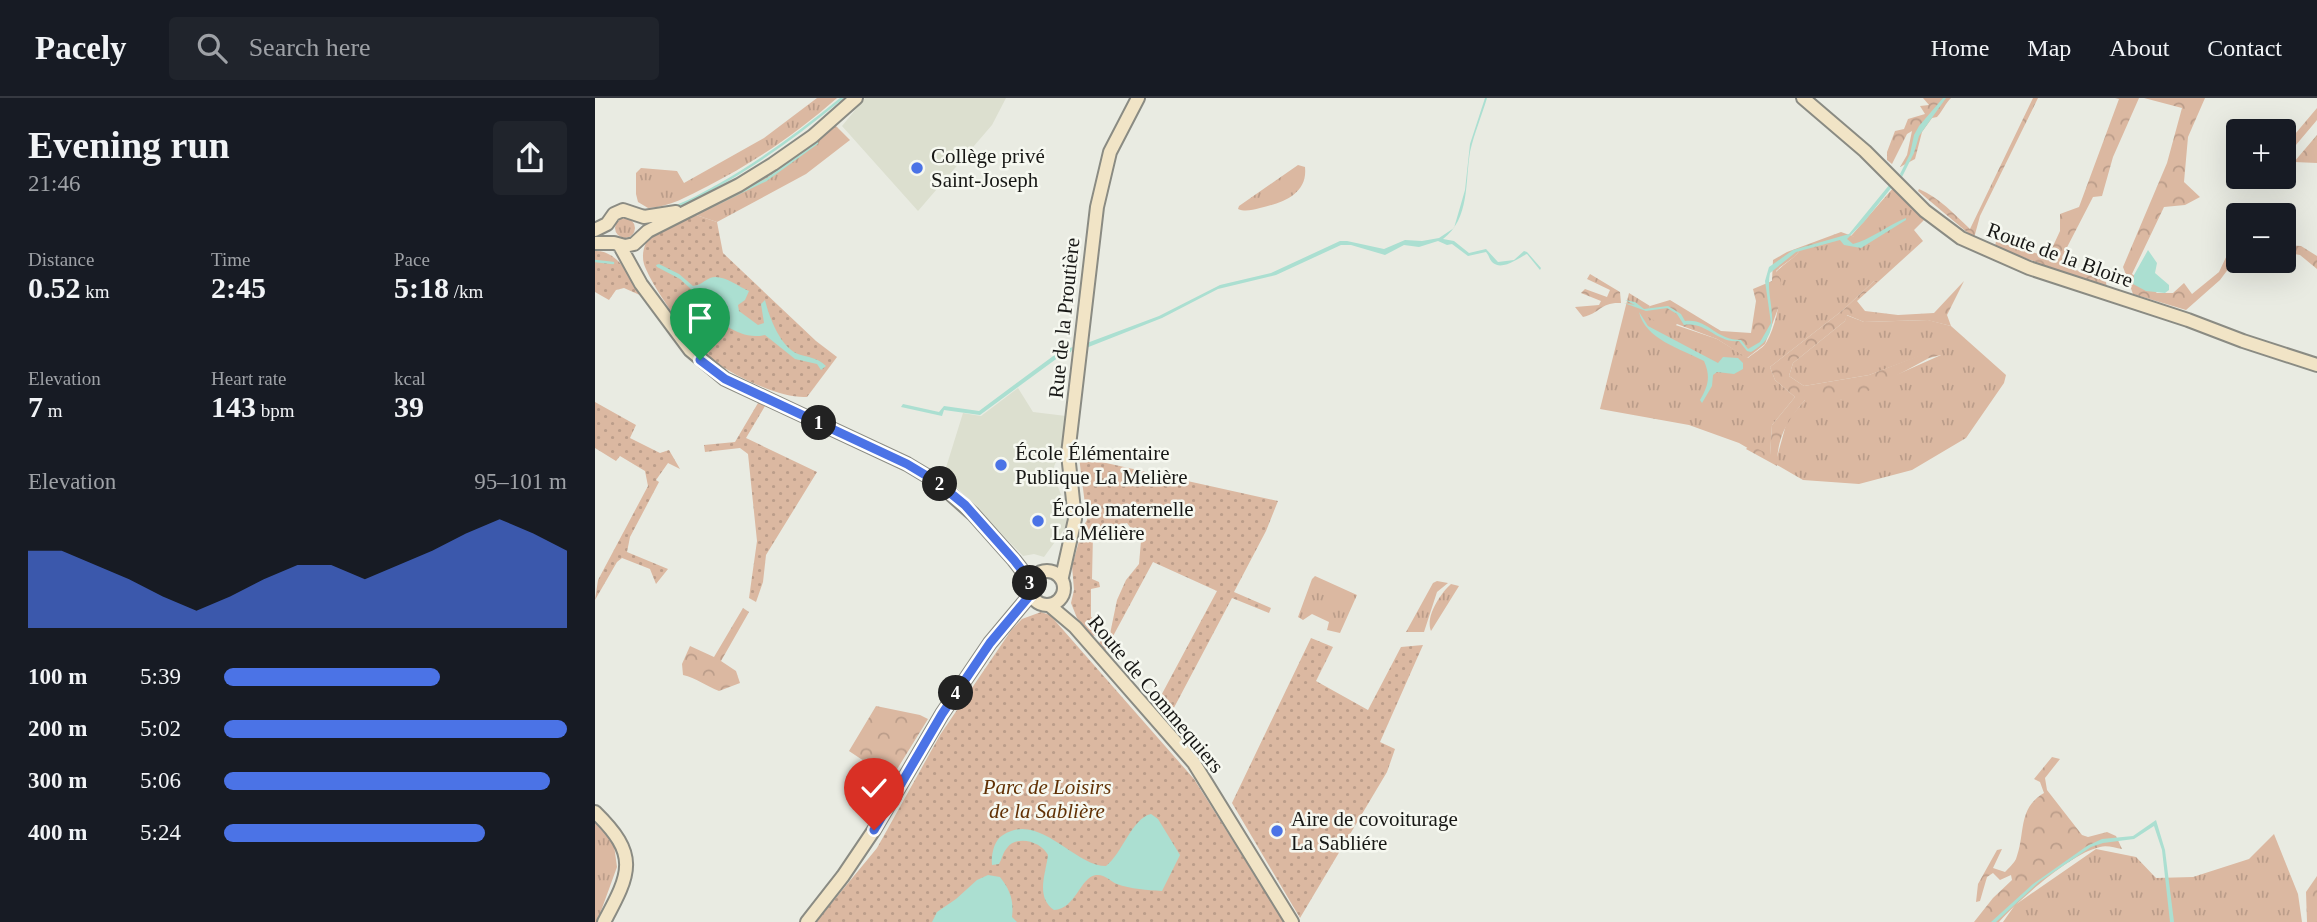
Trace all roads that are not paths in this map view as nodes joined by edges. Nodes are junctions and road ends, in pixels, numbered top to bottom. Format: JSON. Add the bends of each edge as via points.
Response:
{"nodes":[{"id":1,"x":856,"y":98,"type":"edge"},
{"id":2,"x":1138,"y":98,"type":"edge"},
{"id":3,"x":1803,"y":98,"type":"edge"},
{"id":4,"x":687,"y":210,"type":"junction"},
{"id":5,"x":638,"y":216,"type":"junction"},
{"id":6,"x":607,"y":224,"type":"junction"},
{"id":7,"x":595,"y":230,"type":"edge"},
{"id":8,"x":640,"y":238,"type":"junction"},
{"id":9,"x":595,"y":243,"type":"edge"},
{"id":10,"x":617,"y":244,"type":"junction"},
{"id":11,"x":641,"y":284,"type":"junction"},
{"id":12,"x":2317,"y":365,"type":"edge"},
{"id":13,"x":1068,"y":550,"type":"junction"},
{"id":14,"x":1014,"y":560,"type":"junction"},
{"id":15,"x":1046,"y":570,"type":"junction"},
{"id":16,"x":1062,"y":577,"type":"junction"},
{"id":17,"x":1031,"y":588,"type":"junction"},
{"id":18,"x":1063,"y":596,"type":"junction"},
{"id":19,"x":1045,"y":605,"type":"junction"},
{"id":20,"x":1016,"y":614,"type":"junction"},
{"id":21,"x":1075,"y":627,"type":"junction"},
{"id":22,"x":595,"y":812,"type":"edge"},
{"id":23,"x":604,"y":922,"type":"edge"},
{"id":24,"x":807,"y":922,"type":"edge"},
{"id":25,"x":1292,"y":922,"type":"edge"}],
"edges":[{"from":1,"to":4,"type":"street","via":[[773,164]]},
{"from":2,"to":13,"type":"street","name":"Rue de la Proutière","via":[[1110,152],[1097,207],[1068,454],[1075,519]]},
{"from":3,"to":12,"type":"street","name":"Route de la Bloire","via":[[1865,150],[1925,211],[1961,238],[2029,268]]},
{"from":4,"to":5,"type":"street"},
{"from":4,"to":8,"type":"street"},
{"from":5,"to":6,"type":"street","via":[[622,210]]},
{"from":5,"to":8,"type":"street","via":[[643,225]]},
{"from":6,"to":7,"type":"street"},
{"from":6,"to":10,"type":"street","via":[[609,237]]},
{"from":8,"to":10,"type":"street","via":[[629,246]]},
{"from":8,"to":11,"type":"street","via":[[637,266]]},
{"from":9,"to":10,"type":"street"},
{"from":10,"to":11,"type":"street"},
{"from":11,"to":14,"type":"street","via":[[690,350],[710,369],[922,472],[965,505]]},
{"from":13,"to":15,"type":"street"},
{"from":13,"to":16,"type":"street","name":"Rue de la Proutière"},
{"from":14,"to":15,"type":"street"},
{"from":14,"to":17,"type":"street"},
{"from":15,"to":16,"type":"street"},
{"from":15,"to":17,"type":"street","via":[[1033,577]]},
{"from":16,"to":18,"type":"street"},
{"from":17,"to":19,"type":"street"},
{"from":17,"to":20,"type":"street"},
{"from":18,"to":19,"type":"street"},
{"from":18,"to":21,"type":"street"},
{"from":19,"to":20,"type":"street"},
{"from":19,"to":21,"type":"street","name":"Route de Commequiers"},
{"from":20,"to":24,"type":"street","via":[[990,643],[874,830]]},
{"from":21,"to":25,"type":"street","name":"Route de Commequiers","via":[[1201,773]]},
{"from":22,"to":23,"type":"street","via":[[615,831],[626,859],[622,886]]}]}
